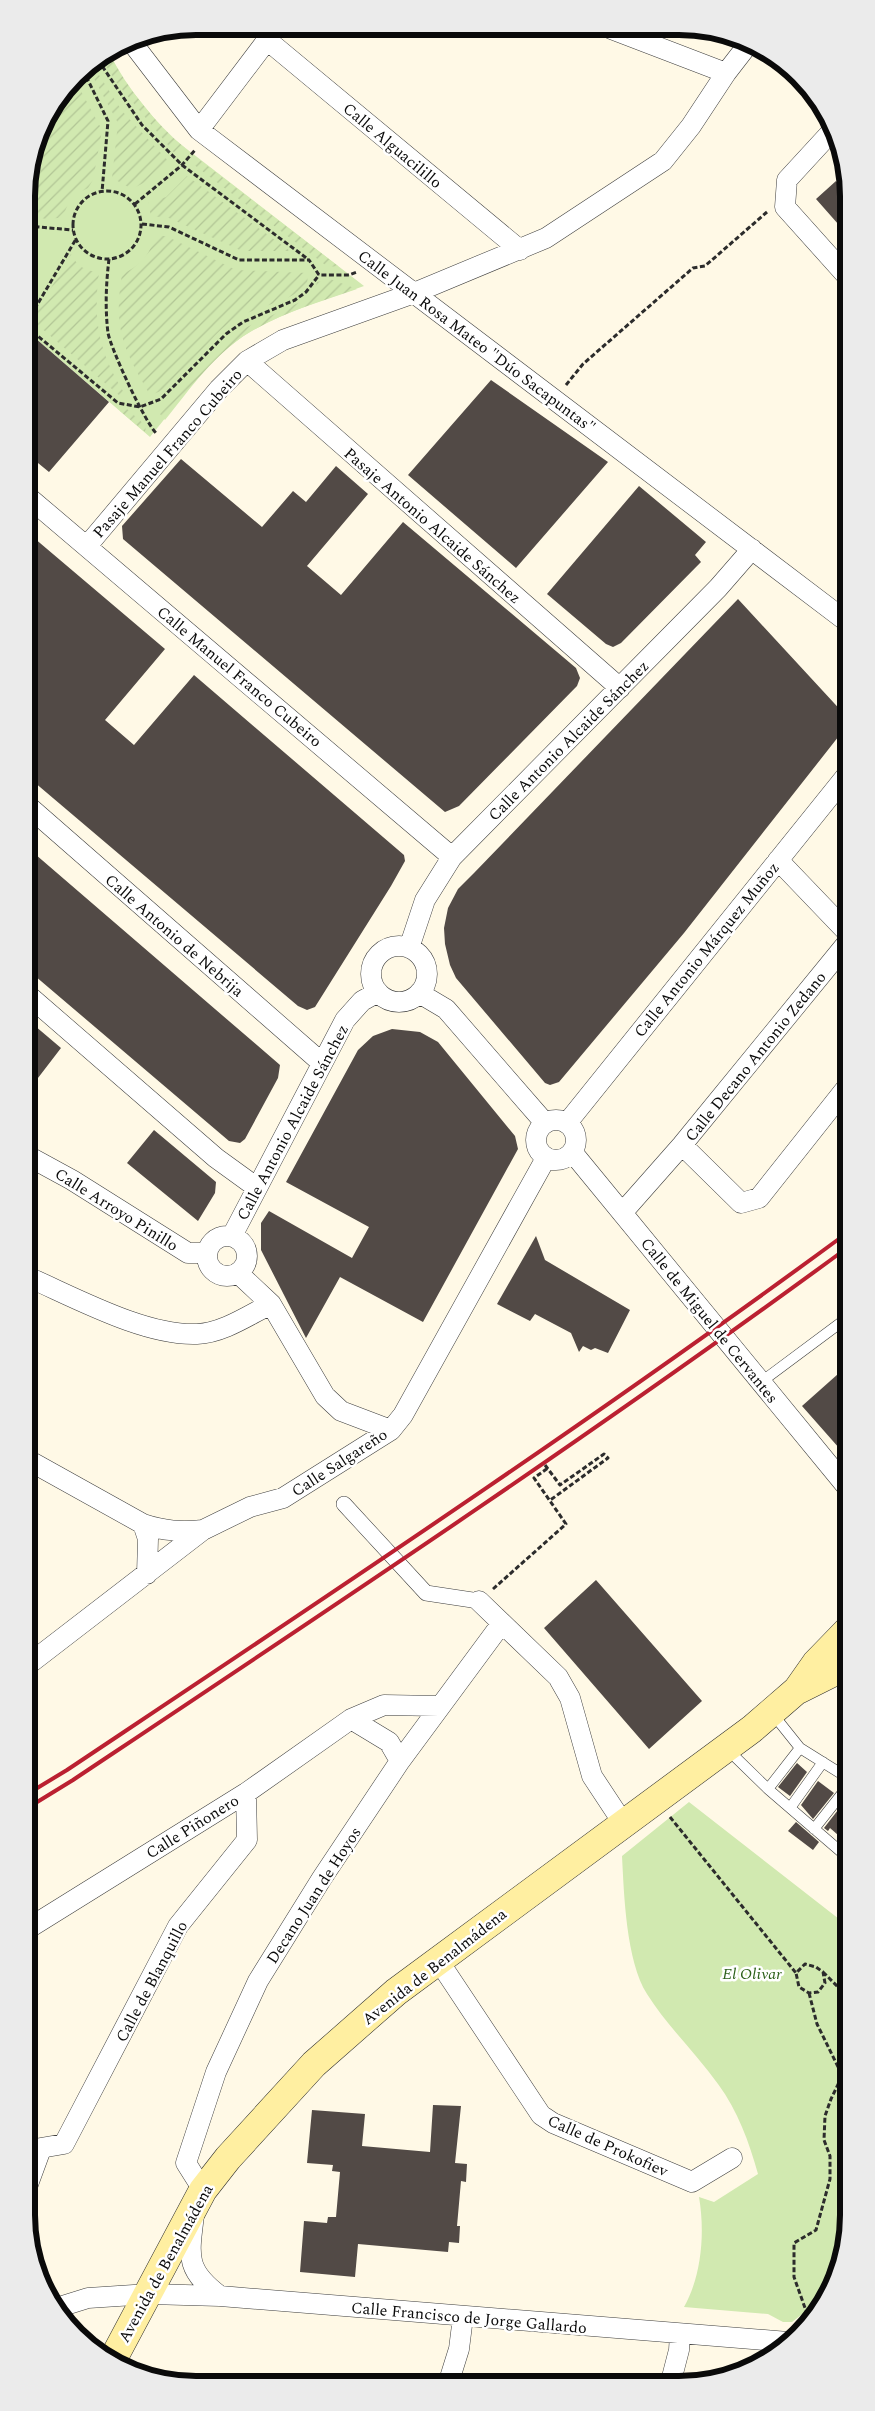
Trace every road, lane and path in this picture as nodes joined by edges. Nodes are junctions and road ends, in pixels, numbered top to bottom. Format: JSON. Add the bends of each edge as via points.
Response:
{"nodes":[{"id":1,"x":271,"y":35,"type":"edge"},
{"id":2,"x":274,"y":35,"type":"edge"},
{"id":3,"x":627,"y":35,"type":"edge"},
{"id":4,"x":135,"y":47,"type":"edge"},
{"id":5,"x":744,"y":50,"type":"edge"},
{"id":6,"x":102,"y":66,"type":"edge"},
{"id":7,"x":726,"y":73,"type":"junction"},
{"id":8,"x":87,"y":78,"type":"edge"},
{"id":9,"x":202,"y":133,"type":"junction"},
{"id":10,"x":828,"y":135,"type":"edge"},
{"id":11,"x":182,"y":165,"type":"junction"},
{"id":12,"x":102,"y":192,"type":"junction"},
{"id":13,"x":135,"y":204,"type":"junction"},
{"id":14,"x":785,"y":207,"type":"junction"},
{"id":15,"x":142,"y":224,"type":"junction"},
{"id":16,"x":35,"y":227,"type":"edge"},
{"id":17,"x":73,"y":230,"type":"junction"},
{"id":18,"x":76,"y":239,"type":"junction"},
{"id":19,"x":520,"y":250,"type":"junction"},
{"id":20,"x":109,"y":259,"type":"junction"},
{"id":21,"x":309,"y":260,"type":"junction"},
{"id":22,"x":376,"y":265,"type":"junction"},
{"id":23,"x":840,"y":268,"type":"edge"},
{"id":24,"x":319,"y":275,"type":"junction"},
{"id":25,"x":414,"y":294,"type":"junction"},
{"id":26,"x":35,"y":308,"type":"edge"},
{"id":27,"x":35,"y":334,"type":"edge"},
{"id":28,"x":247,"y":361,"type":"junction"},
{"id":29,"x":555,"y":400,"type":"junction"},
{"id":30,"x":140,"y":407,"type":"junction"},
{"id":31,"x":171,"y":446,"type":"junction"},
{"id":32,"x":35,"y":503,"type":"edge"},
{"id":33,"x":87,"y":546,"type":"junction"},
{"id":34,"x":752,"y":549,"type":"junction"},
{"id":35,"x":840,"y":616,"type":"edge"},
{"id":36,"x":620,"y":688,"type":"junction"},
{"id":37,"x":840,"y":783,"type":"edge"},
{"id":38,"x":35,"y":812,"type":"edge"},
{"id":39,"x":452,"y":856,"type":"junction"},
{"id":40,"x":778,"y":860,"type":"junction"},
{"id":41,"x":840,"y":926,"type":"edge"},
{"id":42,"x":409,"y":948,"type":"junction"},
{"id":43,"x":840,"y":950,"type":"edge"},
{"id":44,"x":378,"y":992,"type":"junction"},
{"id":45,"x":419,"y":993,"type":"junction"},
{"id":46,"x":35,"y":1001,"type":"edge"},
{"id":47,"x":322,"y":1063,"type":"junction"},
{"id":48,"x":840,"y":1096,"type":"edge"},
{"id":49,"x":566,"y":1123,"type":"junction"},
{"id":50,"x":545,"y":1124,"type":"junction"},
{"id":51,"x":682,"y":1145,"type":"junction"},
{"id":52,"x":572,"y":1153,"type":"junction"},
{"id":53,"x":546,"y":1158,"type":"junction"},
{"id":54,"x":35,"y":1160,"type":"edge"},
{"id":55,"x":256,"y":1187,"type":"junction"},
{"id":56,"x":622,"y":1213,"type":"junction"},
{"id":57,"x":232,"y":1236,"type":"junction"},
{"id":58,"x":207,"y":1253,"type":"junction"},
{"id":59,"x":239,"y":1274,"type":"junction"},
{"id":60,"x":35,"y":1280,"type":"edge"},
{"id":61,"x":271,"y":1304,"type":"junction"},
{"id":62,"x":840,"y":1323,"type":"edge"},
{"id":63,"x":761,"y":1382,"type":"junction"},
{"id":64,"x":391,"y":1430,"type":"junction"},
{"id":65,"x":35,"y":1464,"type":"edge"},
{"id":66,"x":840,"y":1478,"type":"edge"},
{"id":67,"x":549,"y":1501,"type":"junction"},
{"id":68,"x":344,"y":1504,"type":"dead end"},
{"id":69,"x":143,"y":1524,"type":"junction"},
{"id":70,"x":203,"y":1530,"type":"junction"},
{"id":71,"x":147,"y":1574,"type":"junction"},
{"id":72,"x":479,"y":1601,"type":"junction"},
{"id":73,"x":502,"y":1623,"type":"junction"},
{"id":74,"x":840,"y":1638,"type":"edge"},
{"id":75,"x":35,"y":1659,"type":"edge"},
{"id":76,"x":840,"y":1670,"type":"edge"},
{"id":77,"x":797,"y":1690,"type":"junction"},
{"id":78,"x":440,"y":1706,"type":"junction"},
{"id":79,"x":771,"y":1712,"type":"junction"},
{"id":80,"x":351,"y":1719,"type":"junction"},
{"id":81,"x":726,"y":1748,"type":"junction"},
{"id":82,"x":800,"y":1748,"type":"junction"},
{"id":83,"x":400,"y":1761,"type":"junction"},
{"id":84,"x":823,"y":1762,"type":"junction"},
{"id":85,"x":840,"y":1773,"type":"edge"},
{"id":86,"x":768,"y":1789,"type":"junction"},
{"id":87,"x":246,"y":1793,"type":"junction"},
{"id":88,"x":840,"y":1796,"type":"edge"},
{"id":89,"x":655,"y":1800,"type":"junction"},
{"id":90,"x":790,"y":1808,"type":"junction"},
{"id":91,"x":623,"y":1823,"type":"junction"},
{"id":92,"x":814,"y":1829,"type":"junction"},
{"id":93,"x":840,"y":1851,"type":"edge"},
{"id":94,"x":35,"y":1924,"type":"edge"},
{"id":95,"x":438,"y":1960,"type":"junction"},
{"id":96,"x":796,"y":1972,"type":"junction"},
{"id":97,"x":822,"y":1972,"type":"junction"},
{"id":98,"x":840,"y":1989,"type":"edge"},
{"id":99,"x":809,"y":1992,"type":"junction"},
{"id":100,"x":840,"y":2072,"type":"edge"},
{"id":101,"x":840,"y":2081,"type":"edge"},
{"id":102,"x":38,"y":2148,"type":"edge"},
{"id":103,"x":732,"y":2158,"type":"dead end"},
{"id":104,"x":35,"y":2166,"type":"edge"},
{"id":105,"x":200,"y":2195,"type":"junction"},
{"id":106,"x":149,"y":2294,"type":"junction"},
{"id":107,"x":220,"y":2296,"type":"junction"},
{"id":108,"x":63,"y":2306,"type":"edge"},
{"id":109,"x":807,"y":2313,"type":"edge"},
{"id":110,"x":463,"y":2317,"type":"junction"},
{"id":111,"x":680,"y":2334,"type":"junction"},
{"id":112,"x":779,"y":2341,"type":"edge"},
{"id":113,"x":116,"y":2354,"type":"edge"},
{"id":114,"x":451,"y":2376,"type":"edge"},
{"id":115,"x":672,"y":2376,"type":"edge"}],
"edges":[{"from":1,"to":9,"type":"street"},
{"from":2,"to":19,"type":"street","name":"Calle Alguacilillo"},
{"from":3,"to":7,"type":"street"},
{"from":4,"to":9,"type":"street","name":"Calle Juan Rosa Mateo \"Dúo Sacapuntas\""},
{"from":5,"to":7,"type":"street"},
{"from":6,"to":11,"type":"path","via":[[142,125]]},
{"from":7,"to":19,"type":"street","via":[[663,161],[546,238]]},
{"from":8,"to":12,"type":"path","via":[[108,121]]},
{"from":9,"to":11,"type":"path"},
{"from":9,"to":22,"type":"street","name":"Calle Juan Rosa Mateo \"Dúo Sacapuntas\""},
{"from":10,"to":14,"type":"street","via":[[786,180]]},
{"from":11,"to":13,"type":"path"},
{"from":11,"to":21,"type":"path"},
{"from":12,"to":13,"type":"path","via":[[117,192]]},
{"from":12,"to":17,"type":"path","via":[[87,197],[80,204]]},
{"from":13,"to":15,"type":"path"},
{"from":14,"to":23,"type":"street"},
{"from":14,"to":29,"type":"path","via":[[766,212],[705,266],[693,268],[583,364]]},
{"from":15,"to":20,"type":"path","via":[[131,250]]},
{"from":15,"to":21,"type":"path","via":[[168,227],[239,260]]},
{"from":16,"to":17,"type":"path"},
{"from":17,"to":18,"type":"path"},
{"from":18,"to":20,"type":"path","via":[[88,254]]},
{"from":18,"to":26,"type":"path"},
{"from":19,"to":25,"type":"street"},
{"from":20,"to":30,"type":"path","via":[[105,292],[108,335]]},
{"from":21,"to":24,"type":"path"},
{"from":22,"to":24,"type":"path","via":[[349,275]]},
{"from":22,"to":25,"type":"street","name":"Calle Juan Rosa Mateo \"Dúo Sacapuntas\""},
{"from":24,"to":30,"type":"path","via":[[295,300],[243,322],[226,334],[161,399]]},
{"from":25,"to":28,"type":"street","name":"Pasaje Manuel Franco Cubeiro","via":[[283,340]]},
{"from":25,"to":29,"type":"street","name":"Calle Juan Rosa Mateo \"Dúo Sacapuntas\""},
{"from":27,"to":30,"type":"path","via":[[118,403]]},
{"from":28,"to":31,"type":"street","name":"Pasaje Manuel Franco Cubeiro"},
{"from":28,"to":36,"type":"street","name":"Pasaje Antonio Alcaide Sánchez"},
{"from":29,"to":34,"type":"street","name":"Calle Juan Rosa Mateo \"Dúo Sacapuntas\""},
{"from":30,"to":31,"type":"path","via":[[155,431]]},
{"from":31,"to":33,"type":"street","name":"Pasaje Manuel Franco Cubeiro"},
{"from":32,"to":33,"type":"street","name":"Calle Manuel Franco Cubeiro"},
{"from":33,"to":39,"type":"street","name":"Calle Manuel Franco Cubeiro"},
{"from":34,"to":35,"type":"street","name":"Calle Juan Rosa Mateo \"Dúo Sacapuntas\""},
{"from":34,"to":36,"type":"street","name":"Calle Antonio Alcaide Sánchez"},
{"from":36,"to":39,"type":"street","name":"Calle Antonio Alcaide Sánchez"},
{"from":37,"to":40,"type":"street","name":"Calle Antonio Márquez Muñoz"},
{"from":38,"to":47,"type":"street","name":"Calle Antonio de Nebrija"},
{"from":39,"to":42,"type":"street","name":"Calle Antonio Alcaide Sánchez","via":[[425,900]]},
{"from":40,"to":41,"type":"street"},
{"from":40,"to":49,"type":"street","name":"Calle Antonio Márquez Muñoz"},
{"from":42,"to":44,"type":"street","via":[[390,948],[376,959],[372,976]]},
{"from":42,"to":45,"type":"street","via":[[423,959],[426,968],[427,977]]},
{"from":43,"to":51,"type":"street","name":"Calle Decano Antonio Zedano"},
{"from":44,"to":45,"type":"street","via":[[394,1001],[412,999]]},
{"from":44,"to":47,"type":"street","name":"Calle Antonio Alcaide Sánchez","via":[[362,1001],[345,1020]]},
{"from":45,"to":50,"type":"street","via":[[446,1009]]},
{"from":46,"to":55,"type":"street","via":[[216,1158]]},
{"from":47,"to":55,"type":"street","name":"Calle Antonio Alcaide Sánchez"},
{"from":48,"to":51,"type":"street","name":"Calle Decano Antonio Zedano","via":[[759,1198],[741,1203]]},
{"from":49,"to":50,"type":"street","via":[[556,1120]]},
{"from":49,"to":52,"type":"street","via":[[577,1140]]},
{"from":50,"to":53,"type":"street","via":[[540,1128],[536,1141],[540,1154]]},
{"from":51,"to":56,"type":"street","name":"Calle Decano Antonio Zedano"},
{"from":52,"to":53,"type":"street","via":[[563,1160]]},
{"from":52,"to":56,"type":"street","name":"Calle de Miguel de Cervantes"},
{"from":53,"to":64,"type":"street","name":"Calle Salgareño","via":[[403,1414]]},
{"from":54,"to":58,"type":"street","name":"Calle Arroyo Pinillo","via":[[188,1253]]},
{"from":55,"to":57,"type":"street","name":"Calle Antonio Alcaide Sánchez"},
{"from":56,"to":63,"type":"street","name":"Calle de Miguel de Cervantes"},
{"from":57,"to":58,"type":"street","via":[[213,1242]]},
{"from":57,"to":59,"type":"street","via":[[247,1250],[247,1263]]},
{"from":58,"to":59,"type":"street","via":[[209,1266],[219,1275]]},
{"from":59,"to":61,"type":"street"},
{"from":60,"to":61,"type":"street","via":[[158,1331],[198,1334],[229,1326]]},
{"from":61,"to":64,"type":"street","via":[[325,1396],[341,1411]]},
{"from":62,"to":63,"type":"lane"},
{"from":63,"to":66,"type":"street","name":"Calle de Miguel de Cervantes"},
{"from":64,"to":70,"type":"street","name":"Calle Salgareño","via":[[283,1498],[250,1507]]},
{"from":65,"to":69,"type":"street"},
{"from":67,"to":67,"type":"path","via":[[534,1478],[547,1466],[560,1484],[604,1454],[608,1458]]},
{"from":67,"to":72,"type":"path","via":[[566,1524]]},
{"from":68,"to":72,"type":"street","via":[[426,1593]]},
{"from":69,"to":70,"type":"street","via":[[179,1532]]},
{"from":69,"to":71,"type":"street","via":[[148,1539]]},
{"from":70,"to":71,"type":"street","name":"Calle Salgareño"},
{"from":71,"to":75,"type":"street","name":"Calle Salgareño"},
{"from":72,"to":73,"type":"street"},
{"from":73,"to":78,"type":"street","name":"Decano Juan de Hoyos"},
{"from":73,"to":91,"type":"street","via":[[558,1677],[570,1698],[592,1776]]},
{"from":74,"to":77,"type":"main road","name":"Avenida de Benalmádena","via":[[816,1663]]},
{"from":76,"to":77,"type":"main road","name":"Avenida de Benalmádena"},
{"from":77,"to":79,"type":"main road","name":"Avenida de Benalmádena"},
{"from":78,"to":80,"type":"street","name":"Calle Piñonero","via":[[384,1705]]},
{"from":78,"to":83,"type":"street","name":"Decano Juan de Hoyos"},
{"from":79,"to":81,"type":"main road","name":"Avenida de Benalmádena"},
{"from":79,"to":82,"type":"lane"},
{"from":80,"to":83,"type":"street","via":[[389,1742]]},
{"from":80,"to":87,"type":"street","name":"Calle Piñonero"},
{"from":81,"to":86,"type":"lane"},
{"from":81,"to":89,"type":"main road","name":"Avenida de Benalmádena"},
{"from":82,"to":84,"type":"lane"},
{"from":82,"to":86,"type":"lane"},
{"from":83,"to":105,"type":"street","name":"Decano Juan de Hoyos","via":[[258,1982],[216,2072],[186,2163]]},
{"from":84,"to":85,"type":"lane"},
{"from":84,"to":90,"type":"lane"},
{"from":86,"to":90,"type":"lane"},
{"from":87,"to":94,"type":"street","name":"Calle Piñonero"},
{"from":87,"to":102,"type":"street","name":"Calle de Blanquillo","via":[[247,1840],[178,1926],[64,2144]]},
{"from":88,"to":92,"type":"lane"},
{"from":89,"to":91,"type":"main road","name":"Avenida de Benalmádena"},
{"from":89,"to":96,"type":"path"},
{"from":90,"to":92,"type":"lane"},
{"from":91,"to":95,"type":"main road","name":"Avenida de Benalmádena"},
{"from":92,"to":93,"type":"lane"},
{"from":95,"to":103,"type":"street","name":"Calle de Prokofiev","via":[[541,2115],[692,2182]]},
{"from":95,"to":105,"type":"main road","name":"Avenida de Benalmádena","via":[[314,2064],[228,2158]]},
{"from":96,"to":97,"type":"path","via":[[804,1964]]},
{"from":96,"to":99,"type":"path","via":[[799,1987]]},
{"from":97,"to":98,"type":"path"},
{"from":97,"to":99,"type":"path","via":[[825,1983],[818,1992]]},
{"from":99,"to":100,"type":"path","via":[[817,2024]]},
{"from":101,"to":109,"type":"path","via":[[825,2116],[824,2140],[830,2156],[830,2179],[816,2230],[794,2243],[794,2277]]},
{"from":102,"to":104,"type":"lane"},
{"from":105,"to":106,"type":"main road","name":"Avenida de Benalmádena"},
{"from":105,"to":107,"type":"street","via":[[190,2248],[192,2268],[203,2283]]},
{"from":106,"to":107,"type":"street","name":"Calle Francisco de Jorge Gallardo"},
{"from":106,"to":108,"type":"street","name":"Calle Francisco de Jorge Gallardo","via":[[88,2298]]},
{"from":106,"to":113,"type":"main road","name":"Avenida de Benalmádena"},
{"from":107,"to":110,"type":"street","name":"Calle Francisco de Jorge Gallardo"},
{"from":110,"to":111,"type":"street","name":"Calle Francisco de Jorge Gallardo"},
{"from":110,"to":114,"type":"street","via":[[459,2349]]},
{"from":111,"to":112,"type":"street","name":"Calle Francisco de Jorge Gallardo"},
{"from":111,"to":115,"type":"street"}]}
